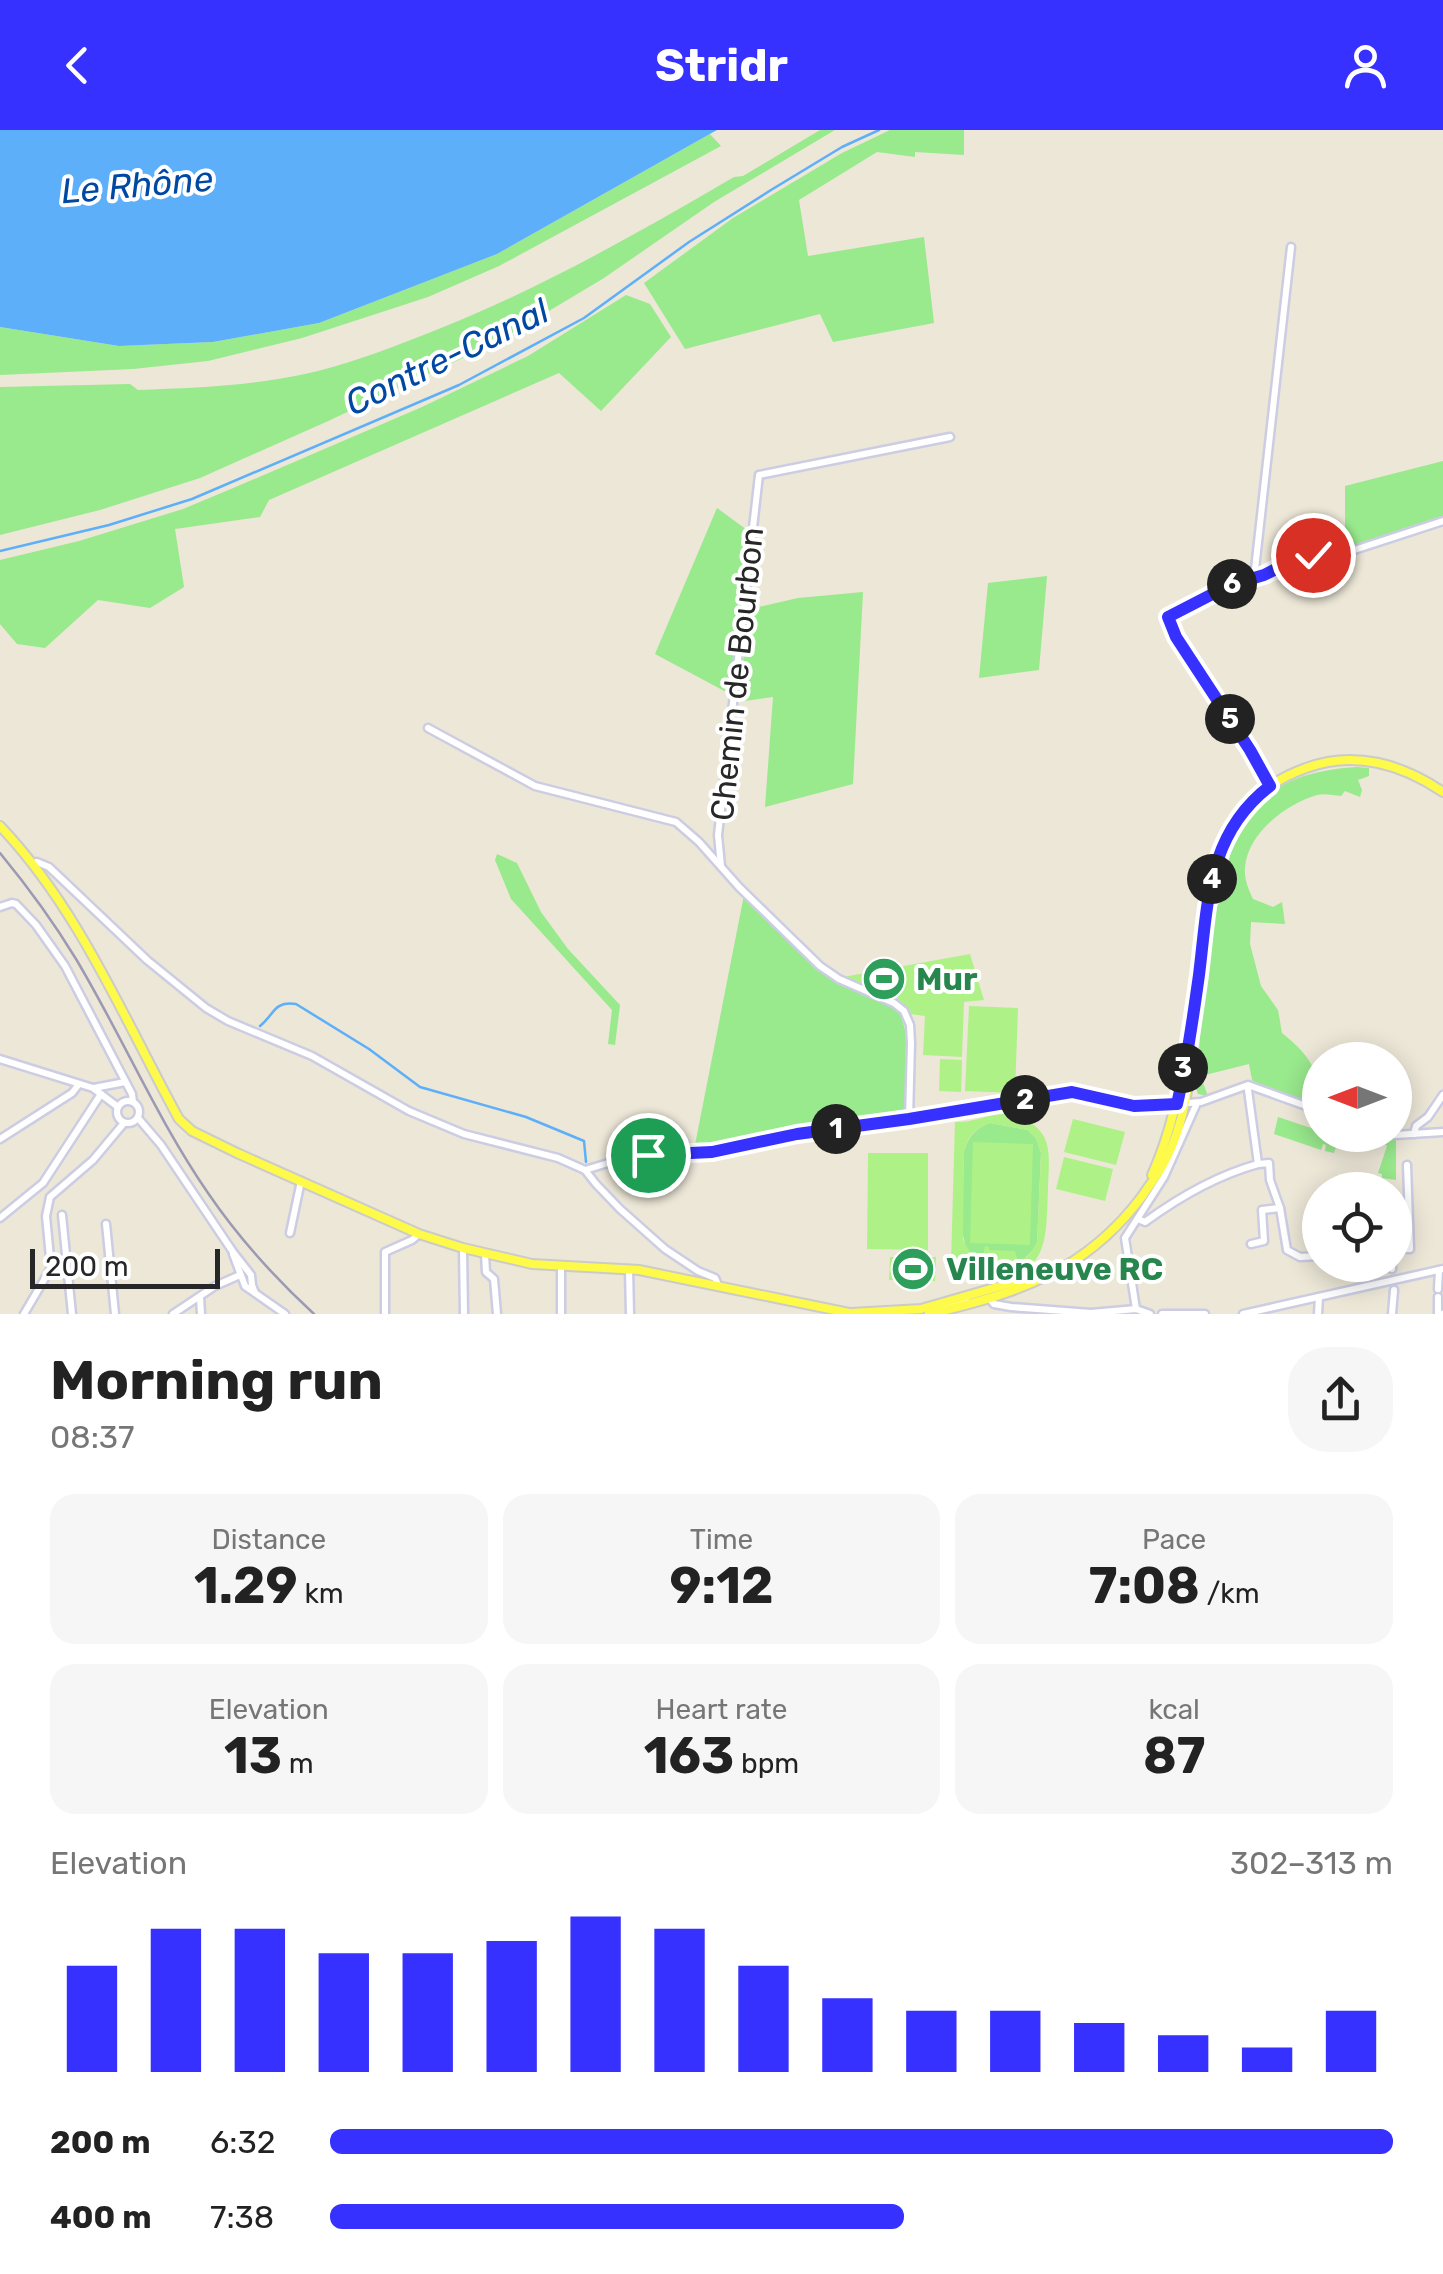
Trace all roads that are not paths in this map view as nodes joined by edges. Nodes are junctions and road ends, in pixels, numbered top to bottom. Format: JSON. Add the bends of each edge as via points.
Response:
{"nodes":[{"id":1,"x":1291,"y":247,"type":"dead end"},
{"id":2,"x":950,"y":437,"type":"dead end"},
{"id":3,"x":1443,"y":521,"type":"edge"},
{"id":4,"x":1254,"y":578,"type":"junction"},
{"id":5,"x":428,"y":728,"type":"dead end"},
{"id":6,"x":1270,"y":786,"type":"junction"},
{"id":7,"x":1443,"y":792,"type":"edge"},
{"id":8,"x":0,"y":826,"type":"edge"},
{"id":9,"x":32,"y":863,"type":"junction"},
{"id":10,"x":722,"y":868,"type":"junction"},
{"id":11,"x":0,"y":907,"type":"edge"},
{"id":12,"x":0,"y":1059,"type":"edge"},
{"id":13,"x":125,"y":1082,"type":"junction"},
{"id":14,"x":80,"y":1084,"type":"junction"},
{"id":15,"x":93,"y":1088,"type":"junction"},
{"id":16,"x":1248,"y":1090,"type":"dead end"},
{"id":17,"x":101,"y":1094,"type":"junction"},
{"id":18,"x":1443,"y":1095,"type":"edge"},
{"id":19,"x":133,"y":1102,"type":"junction"},
{"id":20,"x":1197,"y":1103,"type":"junction"},
{"id":21,"x":1180,"y":1104,"type":"junction"},
{"id":22,"x":1302,"y":1104,"type":"edge"},
{"id":23,"x":118,"y":1107,"type":"junction"},
{"id":24,"x":138,"y":1118,"type":"junction"},
{"id":25,"x":909,"y":1119,"type":"junction"},
{"id":26,"x":124,"y":1123,"type":"junction"},
{"id":27,"x":1443,"y":1132,"type":"edge"},
{"id":28,"x":1414,"y":1134,"type":"joint"},
{"id":29,"x":0,"y":1139,"type":"edge"},
{"id":30,"x":1258,"y":1164,"type":"junction"},
{"id":31,"x":1408,"y":1165,"type":"dead end"},
{"id":32,"x":586,"y":1170,"type":"junction"},
{"id":33,"x":1408,"y":1172,"type":"edge"},
{"id":34,"x":301,"y":1182,"type":"junction"},
{"id":35,"x":1280,"y":1208,"type":"junction"},
{"id":36,"x":62,"y":1216,"type":"dead end"},
{"id":37,"x":0,"y":1218,"type":"edge"},
{"id":38,"x":1138,"y":1219,"type":"junction"},
{"id":39,"x":106,"y":1224,"type":"dead end"},
{"id":40,"x":290,"y":1233,"type":"dead end"},
{"id":41,"x":419,"y":1234,"type":"junction"},
{"id":42,"x":1252,"y":1244,"type":"dead end"},
{"id":43,"x":463,"y":1248,"type":"junction"},
{"id":44,"x":233,"y":1252,"type":"junction"},
{"id":45,"x":485,"y":1254,"type":"junction"},
{"id":46,"x":1302,"y":1257,"type":"edge"},
{"id":47,"x":1079,"y":1258,"type":"junction"},
{"id":48,"x":561,"y":1266,"type":"junction"},
{"id":49,"x":629,"y":1268,"type":"junction"},
{"id":50,"x":1441,"y":1270,"type":"edge"},
{"id":51,"x":240,"y":1275,"type":"junction"},
{"id":52,"x":1412,"y":1275,"type":"edge"},
{"id":53,"x":1377,"y":1282,"type":"edge"},
{"id":54,"x":1393,"y":1282,"type":"edge"},
{"id":55,"x":718,"y":1285,"type":"junction"},
{"id":56,"x":255,"y":1293,"type":"junction"},
{"id":57,"x":200,"y":1297,"type":"junction"},
{"id":58,"x":1319,"y":1297,"type":"junction"},
{"id":59,"x":989,"y":1298,"type":"junction"},
{"id":60,"x":943,"y":1309,"type":"edge"},
{"id":61,"x":1136,"y":1309,"type":"junction"},
{"id":62,"x":24,"y":1314,"type":"edge"},
{"id":63,"x":72,"y":1314,"type":"edge"},
{"id":64,"x":115,"y":1314,"type":"edge"},
{"id":65,"x":172,"y":1314,"type":"edge"},
{"id":66,"x":201,"y":1314,"type":"edge"},
{"id":67,"x":285,"y":1314,"type":"edge"},
{"id":68,"x":385,"y":1314,"type":"edge"},
{"id":69,"x":464,"y":1314,"type":"edge"},
{"id":70,"x":497,"y":1314,"type":"edge"},
{"id":71,"x":562,"y":1314,"type":"edge"},
{"id":72,"x":630,"y":1314,"type":"edge"},
{"id":73,"x":852,"y":1314,"type":"edge"},
{"id":74,"x":928,"y":1314,"type":"edge"},
{"id":75,"x":1091,"y":1314,"type":"edge"},
{"id":76,"x":1150,"y":1314,"type":"edge"},
{"id":77,"x":1162,"y":1314,"type":"edge"},
{"id":78,"x":1205,"y":1314,"type":"edge"},
{"id":79,"x":1243,"y":1314,"type":"edge"},
{"id":80,"x":1318,"y":1314,"type":"edge"},
{"id":81,"x":1392,"y":1314,"type":"edge"},
{"id":82,"x":1443,"y":1314,"type":"edge"}],
"edges":[{"from":1,"to":4,"type":"street"},
{"from":2,"to":10,"type":"street","name":"Chemin de Bourbon","via":[[759,474],[718,836]]},
{"from":3,"to":4,"type":"street","via":[[1342,554],[1302,556]]},
{"from":4,"to":6,"type":"street","via":[[1168,617]]},
{"from":5,"to":10,"type":"street","via":[[536,786],[676,822]]},
{"from":6,"to":7,"type":"main road","via":[[1325,762],[1359,760],[1396,767]]},
{"from":6,"to":21,"type":"main road","via":[[1237,818],[1218,855]]},
{"from":8,"to":9,"type":"main road"},
{"from":9,"to":32,"type":"street","via":[[49,867],[147,960],[228,1021],[464,1134]]},
{"from":9,"to":34,"type":"main road","via":[[95,961],[178,1118],[192,1131]]},
{"from":10,"to":25,"type":"street","via":[[820,966],[904,1011],[911,1043]]},
{"from":11,"to":13,"type":"street","via":[[16,904],[59,957]]},
{"from":12,"to":14,"type":"street"},
{"from":13,"to":15,"type":"street"},
{"from":13,"to":19,"type":"street"},
{"from":14,"to":15,"type":"street"},
{"from":14,"to":29,"type":"street"},
{"from":15,"to":17,"type":"street"},
{"from":16,"to":30,"type":"street"},
{"from":17,"to":23,"type":"street"},
{"from":17,"to":37,"type":"street","via":[[43,1184]]},
{"from":18,"to":28,"type":"street"},
{"from":19,"to":23,"type":"street"},
{"from":19,"to":24,"type":"street"},
{"from":20,"to":21,"type":"street"},
{"from":20,"to":22,"type":"street","via":[[1248,1085]]},
{"from":20,"to":38,"type":"street"},
{"from":21,"to":25,"type":"street","via":[[1134,1106],[1072,1092]]},
{"from":21,"to":47,"type":"main road","via":[[1165,1163],[1112,1231]]},
{"from":23,"to":26,"type":"street"},
{"from":24,"to":26,"type":"street"},
{"from":24,"to":44,"type":"street"},
{"from":25,"to":32,"type":"street","via":[[731,1149],[628,1157]]},
{"from":26,"to":62,"type":"street","via":[[50,1197],[51,1268]]},
{"from":27,"to":28,"type":"street"},
{"from":30,"to":35,"type":"street","via":[[1269,1163]]},
{"from":30,"to":38,"type":"street","via":[[1144,1222]]},
{"from":31,"to":33,"type":"street"},
{"from":32,"to":55,"type":"street","via":[[620,1209]]},
{"from":34,"to":40,"type":"street"},
{"from":34,"to":41,"type":"main road"},
{"from":35,"to":42,"type":"street","via":[[1262,1210],[1264,1241]]},
{"from":35,"to":46,"type":"street","via":[[1286,1250]]},
{"from":36,"to":63,"type":"street"},
{"from":38,"to":61,"type":"street","via":[[1125,1238]]},
{"from":39,"to":64,"type":"street"},
{"from":41,"to":43,"type":"main road"},
{"from":41,"to":68,"type":"street","via":[[386,1252]]},
{"from":43,"to":45,"type":"main road"},
{"from":43,"to":69,"type":"street"},
{"from":44,"to":51,"type":"street"},
{"from":44,"to":56,"type":"street","via":[[252,1276]]},
{"from":45,"to":48,"type":"main road"},
{"from":45,"to":70,"type":"street"},
{"from":47,"to":59,"type":"main road"},
{"from":47,"to":60,"type":"main road"},
{"from":48,"to":49,"type":"main road"},
{"from":48,"to":71,"type":"street"},
{"from":49,"to":55,"type":"main road"},
{"from":49,"to":72,"type":"street"},
{"from":50,"to":52,"type":"street"},
{"from":50,"to":82,"type":"street"},
{"from":51,"to":56,"type":"street"},
{"from":51,"to":57,"type":"street"},
{"from":53,"to":58,"type":"street"},
{"from":54,"to":81,"type":"street"},
{"from":55,"to":73,"type":"main road"},
{"from":56,"to":67,"type":"street"},
{"from":57,"to":65,"type":"street"},
{"from":57,"to":66,"type":"street"},
{"from":58,"to":79,"type":"street"},
{"from":58,"to":80,"type":"street"},
{"from":59,"to":60,"type":"main road"},
{"from":59,"to":75,"type":"street","via":[[1004,1306]]},
{"from":60,"to":73,"type":"main road"},
{"from":60,"to":74,"type":"main road"},
{"from":61,"to":75,"type":"street"},
{"from":61,"to":76,"type":"street"},
{"from":77,"to":78,"type":"street"}]}
